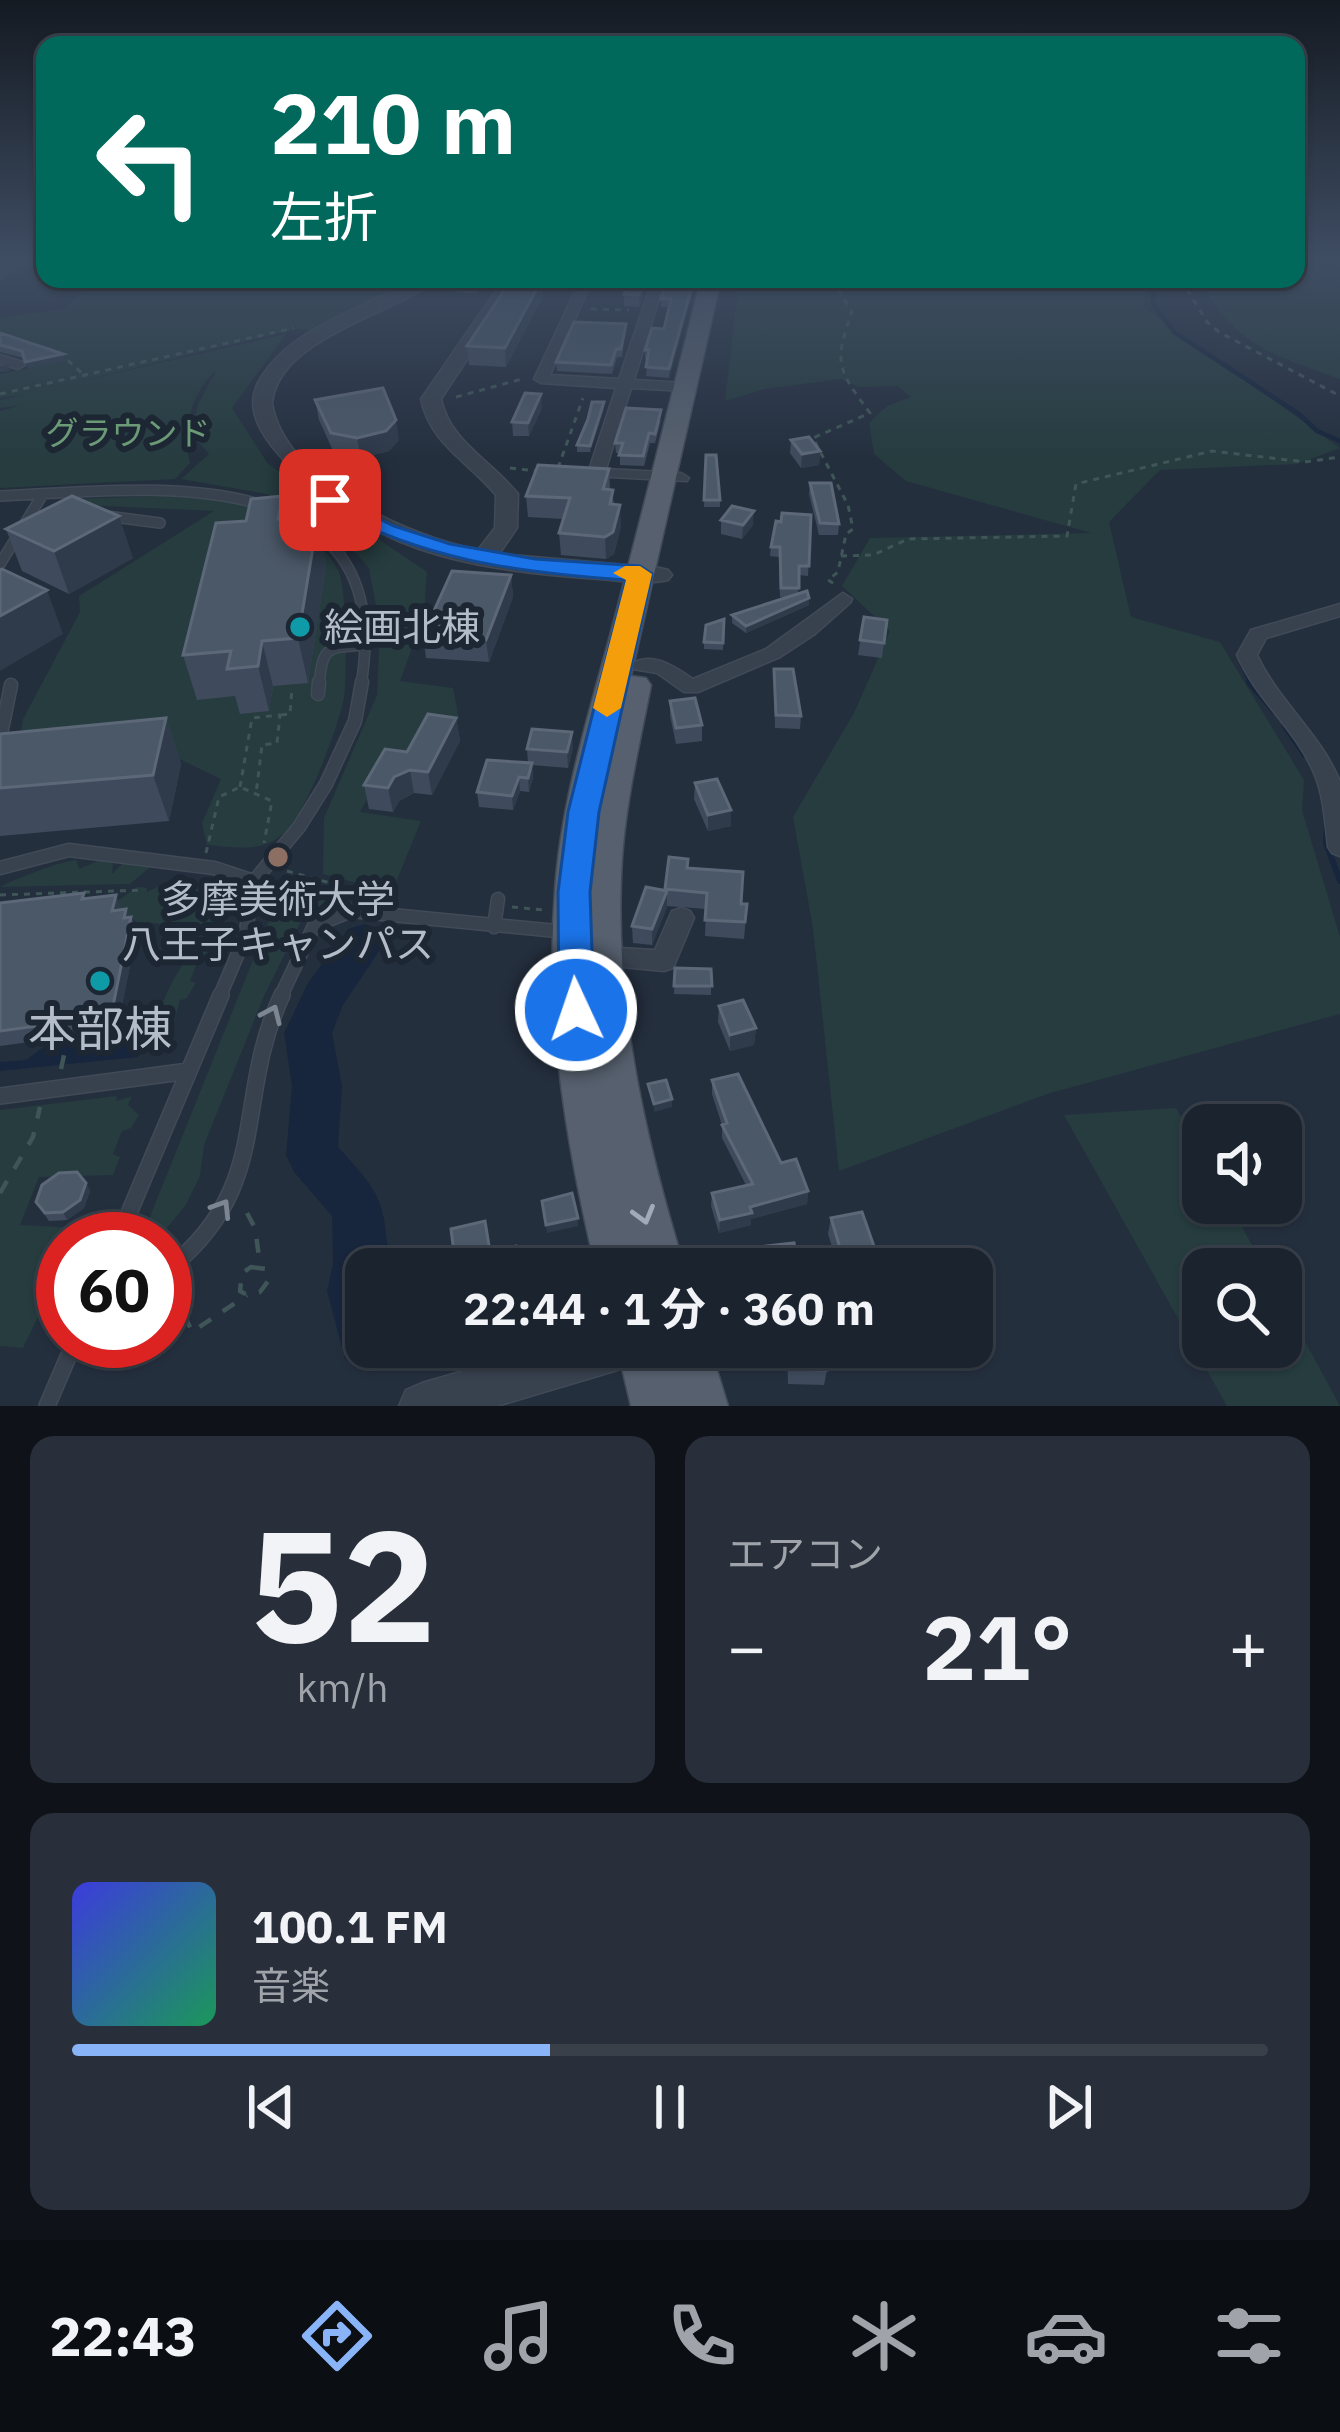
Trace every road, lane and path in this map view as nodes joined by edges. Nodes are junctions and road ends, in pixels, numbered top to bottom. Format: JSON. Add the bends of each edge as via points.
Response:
{"nodes":[{"id":1,"x":295,"y":328,"type":"edge"},
{"id":2,"x":343,"y":328,"type":"edge"},
{"id":3,"x":479,"y":328,"type":"edge"},
{"id":4,"x":565,"y":328,"type":"edge"},
{"id":5,"x":644,"y":328,"type":"edge"},
{"id":6,"x":700,"y":328,"type":"edge"},
{"id":7,"x":711,"y":328,"type":"edge"},
{"id":8,"x":846,"y":328,"type":"edge"},
{"id":9,"x":1214,"y":328,"type":"edge"},
{"id":10,"x":20,"y":340,"type":"edge"},
{"id":11,"x":0,"y":359,"type":"edge"},
{"id":12,"x":18,"y":365,"type":"dead end"},
{"id":13,"x":86,"y":377,"type":"junction"},
{"id":14,"x":542,"y":379,"type":"junction"},
{"id":15,"x":589,"y":382,"type":"junction"},
{"id":16,"x":626,"y":384,"type":"junction"},
{"id":17,"x":686,"y":387,"type":"junction"},
{"id":18,"x":0,"y":394,"type":"edge"},
{"id":19,"x":1340,"y":396,"type":"edge"},
{"id":20,"x":452,"y":398,"type":"dead end"},
{"id":21,"x":1340,"y":457,"type":"edge"},
{"id":22,"x":502,"y":462,"type":"dead end"},
{"id":23,"x":672,"y":478,"type":"junction"},
{"id":24,"x":43,"y":494,"type":"junction"},
{"id":25,"x":0,"y":496,"type":"edge"},
{"id":26,"x":30,"y":514,"type":"junction"},
{"id":27,"x":54,"y":514,"type":"edge"},
{"id":28,"x":97,"y":515,"type":"edge"},
{"id":29,"x":160,"y":523,"type":"dead end"},
{"id":30,"x":841,"y":556,"type":"junction"},
{"id":31,"x":484,"y":559,"type":"junction"},
{"id":32,"x":0,"y":564,"type":"edge"},
{"id":33,"x":650,"y":574,"type":"junction"},
{"id":34,"x":843,"y":599,"type":"joint"},
{"id":35,"x":1340,"y":610,"type":"edge"},
{"id":36,"x":364,"y":645,"type":"junction"},
{"id":37,"x":640,"y":665,"type":"junction"},
{"id":38,"x":11,"y":685,"type":"dead end"},
{"id":39,"x":292,"y":688,"type":"dead end"},
{"id":40,"x":318,"y":694,"type":"dead end"},
{"id":41,"x":280,"y":715,"type":"junction"},
{"id":42,"x":0,"y":739,"type":"edge"},
{"id":43,"x":240,"y":787,"type":"junction"},
{"id":44,"x":256,"y":794,"type":"junction"},
{"id":45,"x":1340,"y":847,"type":"edge"},
{"id":46,"x":262,"y":852,"type":"dead end"},
{"id":47,"x":206,"y":854,"type":"dead end"},
{"id":48,"x":0,"y":868,"type":"edge"},
{"id":49,"x":286,"y":871,"type":"dead end"},
{"id":50,"x":254,"y":881,"type":"junction"},
{"id":51,"x":144,"y":890,"type":"dead end"},
{"id":52,"x":0,"y":895,"type":"edge"},
{"id":53,"x":388,"y":898,"type":"dead end"},
{"id":54,"x":498,"y":903,"type":"joint"},
{"id":55,"x":681,"y":918,"type":"dead end"},
{"id":56,"x":494,"y":927,"type":"junction"},
{"id":57,"x":583,"y":934,"type":"junction"},
{"id":58,"x":68,"y":1037,"type":"dead end"},
{"id":59,"x":61,"y":1070,"type":"dead end"},
{"id":60,"x":189,"y":1071,"type":"junction"},
{"id":61,"x":0,"y":1096,"type":"edge"},
{"id":62,"x":42,"y":1099,"type":"dead end"},
{"id":63,"x":0,"y":1193,"type":"edge"},
{"id":64,"x":129,"y":1212,"type":"edge"},
{"id":65,"x":247,"y":1213,"type":"dead end"},
{"id":66,"x":618,"y":1248,"type":"edge"},
{"id":67,"x":654,"y":1248,"type":"edge"},
{"id":68,"x":192,"y":1249,"type":"edge"},
{"id":69,"x":260,"y":1266,"type":"junction"},
{"id":70,"x":248,"y":1295,"type":"junction"},
{"id":71,"x":192,"y":1333,"type":"edge"},
{"id":72,"x":63,"y":1368,"type":"edge"},
{"id":73,"x":550,"y":1368,"type":"edge"},
{"id":74,"x":649,"y":1368,"type":"edge"},
{"id":75,"x":689,"y":1368,"type":"edge"},
{"id":76,"x":47,"y":1406,"type":"edge"},
{"id":77,"x":422,"y":1406,"type":"edge"},
{"id":78,"x":659,"y":1406,"type":"edge"},
{"id":79,"x":700,"y":1406,"type":"edge"}],
"edges":[{"from":1,"to":13,"type":"path"},
{"from":2,"to":31,"type":"street","via":[[292,356],[264,388],[261,411],[330,500],[386,530]]},
{"from":3,"to":31,"type":"street","via":[[431,399],[437,424],[507,494],[506,528]]},
{"from":4,"to":14,"type":"street"},
{"from":5,"to":16,"type":"street"},
{"from":6,"to":17,"type":"main road"},
{"from":7,"to":23,"type":"main road"},
{"from":8,"to":30,"type":"path","via":[[838,349],[842,374],[870,413],[813,438],[848,505],[853,529]]},
{"from":9,"to":19,"type":"path"},
{"from":10,"to":13,"type":"path","via":[[59,352]]},
{"from":11,"to":12,"type":"street"},
{"from":13,"to":18,"type":"path"},
{"from":14,"to":15,"type":"street"},
{"from":14,"to":20,"type":"path"},
{"from":15,"to":16,"type":"street"},
{"from":15,"to":22,"type":"path","via":[[556,471]]},
{"from":16,"to":17,"type":"street"},
{"from":16,"to":23,"type":"street","via":[[596,473]]},
{"from":17,"to":23,"type":"main road"},
{"from":21,"to":30,"type":"path","via":[[1195,453],[1076,484],[1067,536],[908,539],[874,555]]},
{"from":23,"to":33,"type":"main road"},
{"from":24,"to":25,"type":"lane"},
{"from":24,"to":26,"type":"lane"},
{"from":24,"to":36,"type":"lane","via":[[215,490],[287,512],[344,558],[361,591]]},
{"from":26,"to":27,"type":"lane"},
{"from":26,"to":32,"type":"lane"},
{"from":28,"to":29,"type":"lane"},
{"from":30,"to":34,"type":"path","via":[[828,580]]},
{"from":31,"to":33,"type":"street"},
{"from":33,"to":37,"type":"main road"},
{"from":33,"to":57,"type":"main road","via":[[601,706],[584,812]]},
{"from":34,"to":37,"type":"street","via":[[758,665],[713,680],[691,687],[662,667]]},
{"from":35,"to":45,"type":"street","via":[[1258,634],[1247,655],[1258,682],[1323,767]]},
{"from":36,"to":40,"type":"lane","via":[[322,656]]},
{"from":36,"to":50,"type":"lane","via":[[343,753]]},
{"from":37,"to":57,"type":"main road"},
{"from":38,"to":42,"type":"lane"},
{"from":39,"to":41,"type":"path","via":[[290,714]]},
{"from":41,"to":43,"type":"path","via":[[252,718]]},
{"from":41,"to":44,"type":"path","via":[[277,743],[262,745]]},
{"from":43,"to":44,"type":"path"},
{"from":43,"to":47,"type":"path","via":[[218,797]]},
{"from":44,"to":46,"type":"path","via":[[272,801]]},
{"from":48,"to":50,"type":"lane","via":[[69,850],[214,868]]},
{"from":49,"to":53,"type":"path"},
{"from":50,"to":60,"type":"lane","via":[[245,937]]},
{"from":51,"to":52,"type":"path"},
{"from":54,"to":56,"type":"lane"},
{"from":54,"to":57,"type":"path"},
{"from":55,"to":57,"type":"street","via":[[664,961]]},
{"from":56,"to":57,"type":"lane"},
{"from":68,"to":56,"type":"lane","one_way":true,"via":[[231,1196],[246,1156],[264,1034],[314,926],[351,911]]},
{"from":57,"to":66,"type":"main road","via":[[585,1096]]},
{"from":57,"to":67,"type":"main road","one_way":true},
{"from":58,"to":59,"type":"path"},
{"from":60,"to":61,"type":"lane"},
{"from":60,"to":64,"type":"lane"},
{"from":62,"to":63,"type":"path","via":[[33,1137]]},
{"from":65,"to":69,"type":"path"},
{"from":69,"to":70,"type":"path","via":[[268,1281]]},
{"from":69,"to":70,"type":"path","via":[[238,1282]]},
{"from":70,"to":71,"type":"path"},
{"from":72,"to":76,"type":"lane"},
{"from":73,"to":77,"type":"street"},
{"from":74,"to":78,"type":"main road"},
{"from":75,"to":79,"type":"main road"}]}
